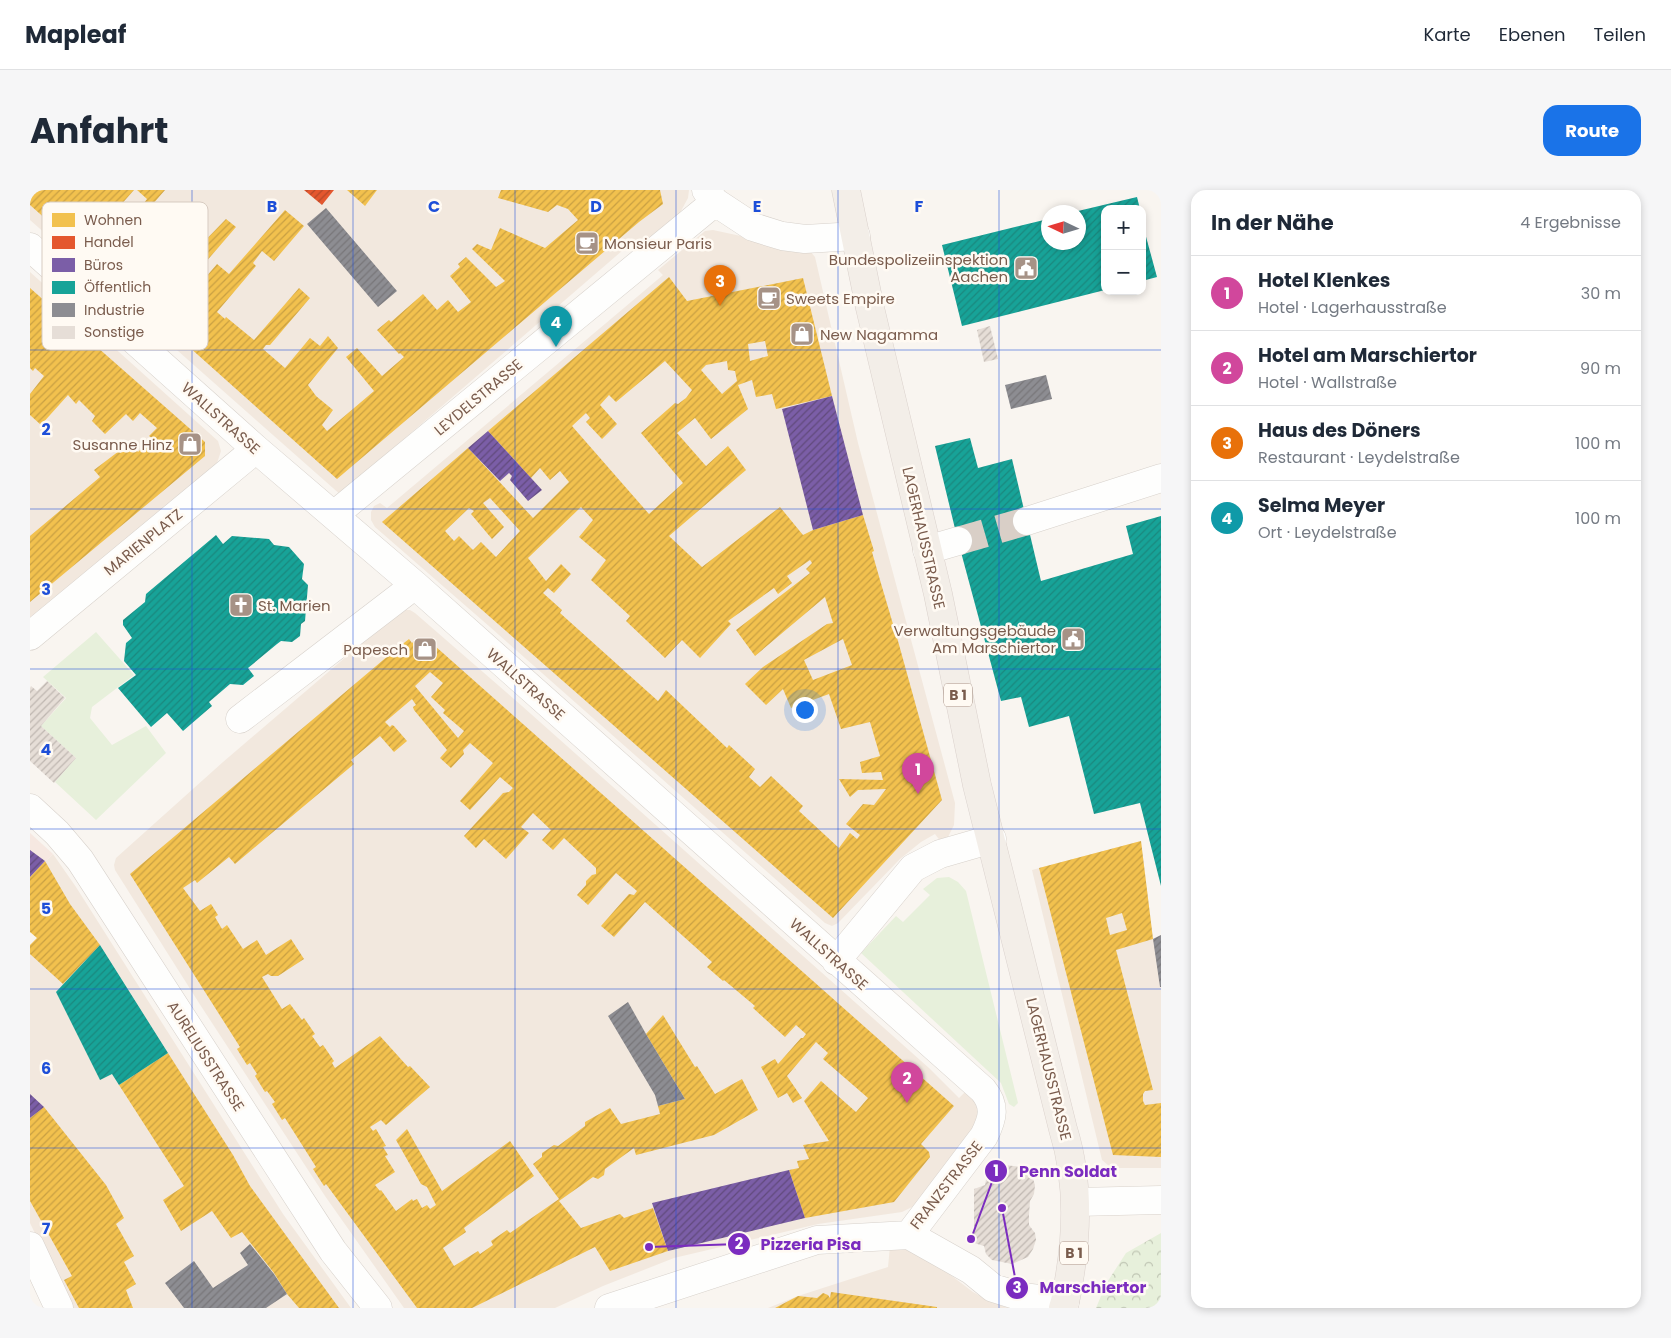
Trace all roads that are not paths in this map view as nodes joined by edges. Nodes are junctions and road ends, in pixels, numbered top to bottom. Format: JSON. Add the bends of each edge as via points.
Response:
{"nodes":[{"id":1,"x":846,"y":190,"type":"edge"},
{"id":2,"x":710,"y":196,"type":"edge"},
{"id":3,"x":856,"y":236,"type":"junction"},
{"id":4,"x":30,"y":247,"type":"edge"},
{"id":5,"x":42,"y":258,"type":"edge"},
{"id":6,"x":145,"y":350,"type":"edge"},
{"id":7,"x":256,"y":449,"type":"junction"},
{"id":8,"x":1161,"y":478,"type":"edge"},
{"id":9,"x":334,"y":516,"type":"junction"},
{"id":10,"x":1027,"y":521,"type":"tunnel mouth"},
{"id":11,"x":958,"y":541,"type":"tunnel mouth"},
{"id":12,"x":927,"y":550,"type":"junction"},
{"id":13,"x":415,"y":585,"type":"junction"},
{"id":14,"x":30,"y":636,"type":"edge"},
{"id":15,"x":240,"y":719,"type":"dead end"},
{"id":16,"x":30,"y":808,"type":"edge"},
{"id":17,"x":992,"y":839,"type":"junction"},
{"id":18,"x":836,"y":960,"type":"junction"},
{"id":19,"x":984,"y":1136,"type":"joint"},
{"id":20,"x":1161,"y":1200,"type":"edge"},
{"id":21,"x":1076,"y":1202,"type":"junction"},
{"id":22,"x":909,"y":1235,"type":"junction"},
{"id":23,"x":30,"y":1246,"type":"edge"},
{"id":24,"x":1064,"y":1305,"type":"edge"},
{"id":25,"x":59,"y":1308,"type":"edge"},
{"id":26,"x":378,"y":1308,"type":"edge"},
{"id":27,"x":609,"y":1308,"type":"edge"}],
"edges":[{"from":1,"to":3,"type":"main road","number":"B 1"},
{"from":2,"to":3,"type":"street","via":[[753,227],[782,236],[805,239]]},
{"from":2,"to":9,"type":"street","name":"LEYDELSTRASSE"},
{"from":3,"to":12,"type":"main road","name":"LAGERHAUSSTRASSE","number":"B 1"},
{"from":4,"to":5,"type":"street","name":"WALLSTRASSE"},
{"from":6,"to":7,"type":"street","name":"WALLSTRASSE"},
{"from":7,"to":9,"type":"street","name":"WALLSTRASSE"},
{"from":7,"to":14,"type":"street","name":"MARIENPLATZ"},
{"from":8,"to":10,"type":"street"},
{"from":9,"to":13,"type":"street","name":"WALLSTRASSE"},
{"from":11,"to":12,"type":"street"},
{"from":12,"to":17,"type":"main road","name":"LAGERHAUSSTRASSE","number":"B 1","via":[[977,785]]},
{"from":13,"to":15,"type":"street"},
{"from":13,"to":18,"type":"street","name":"WALLSTRASSE"},
{"from":16,"to":26,"type":"street","name":"AURELIUSSTRASSE","via":[[58,833],[80,860],[333,1250]]},
{"from":17,"to":18,"type":"street","via":[[940,854],[913,868]]},
{"from":17,"to":21,"type":"main road","name":"LAGERHAUSSTRASSE","number":"B 1","via":[[1070,1154]]},
{"from":18,"to":19,"type":"street","name":"WALLSTRASSE","via":[[983,1090],[992,1107]]},
{"from":19,"to":22,"type":"street","name":"FRANZSTRASSE"},
{"from":20,"to":21,"type":"street"},
{"from":21,"to":24,"type":"main road","name":"LAGERHAUSSTRASSE","number":"B 1","via":[[1075,1244]]},
{"from":22,"to":24,"type":"street","name":"FRANZSTRASSE","via":[[971,1270],[994,1288]]},
{"from":22,"to":27,"type":"street","name":"FRANZSTRASSE","via":[[817,1240]]},
{"from":23,"to":25,"type":"street"}]}
